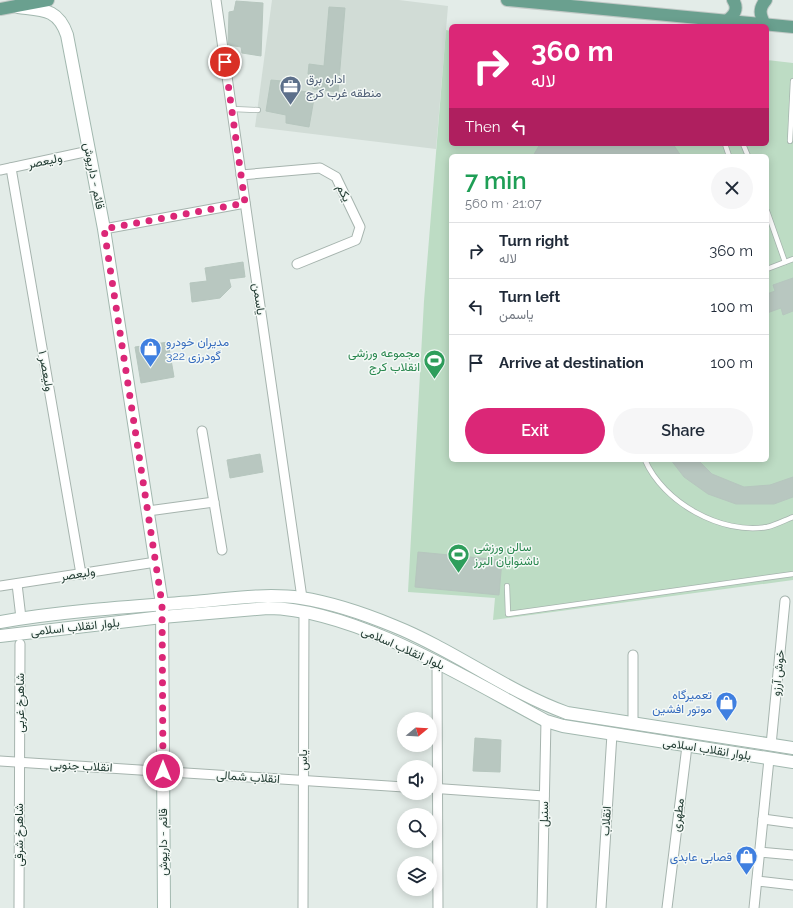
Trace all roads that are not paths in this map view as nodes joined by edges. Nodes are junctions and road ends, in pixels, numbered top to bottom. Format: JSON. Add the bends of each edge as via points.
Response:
{"nodes":[{"id":1,"x":48,"y":0,"type":"edge"},
{"id":2,"x":216,"y":0,"type":"edge"},
{"id":3,"x":507,"y":0,"type":"edge"},
{"id":4,"x":733,"y":0,"type":"edge"},
{"id":5,"x":766,"y":0,"type":"edge"},
{"id":6,"x":14,"y":6,"type":"junction"},
{"id":7,"x":0,"y":9,"type":"edge"},
{"id":8,"x":726,"y":21,"type":"junction"},
{"id":9,"x":711,"y":23,"type":"edge"},
{"id":10,"x":755,"y":24,"type":"edge"},
{"id":11,"x":765,"y":24,"type":"edge"},
{"id":12,"x":769,"y":25,"type":"edge"},
{"id":13,"x":793,"y":27,"type":"edge"},
{"id":14,"x":793,"y":81,"type":"edge"},
{"id":15,"x":232,"y":109,"type":"junction"},
{"id":16,"x":258,"y":110,"type":"dead end"},
{"id":17,"x":790,"y":141,"type":"dead end"},
{"id":18,"x":89,"y":151,"type":"junction"},
{"id":19,"x":11,"y":168,"type":"junction"},
{"id":20,"x":0,"y":170,"type":"edge"},
{"id":21,"x":241,"y":175,"type":"junction"},
{"id":22,"x":245,"y":203,"type":"junction"},
{"id":23,"x":769,"y":217,"type":"edge"},
{"id":24,"x":104,"y":229,"type":"junction"},
{"id":25,"x":793,"y":259,"type":"edge"},
{"id":26,"x":785,"y":262,"type":"junction"},
{"id":27,"x":297,"y":264,"type":"dead end"},
{"id":28,"x":769,"y":267,"type":"edge"},
{"id":29,"x":202,"y":431,"type":"dead end"},
{"id":30,"x":646,"y":462,"type":"edge"},
{"id":31,"x":214,"y":502,"type":"junction"},
{"id":32,"x":148,"y":511,"type":"junction"},
{"id":33,"x":793,"y":517,"type":"edge"},
{"id":34,"x":222,"y":550,"type":"dead end"},
{"id":35,"x":156,"y":562,"type":"junction"},
{"id":36,"x":81,"y":574,"type":"junction"},
{"id":37,"x":793,"y":574,"type":"edge"},
{"id":38,"x":17,"y":584,"type":"junction"},
{"id":39,"x":0,"y":586,"type":"edge"},
{"id":40,"x":507,"y":586,"type":"dead end"},
{"id":41,"x":302,"y":598,"type":"junction"},
{"id":42,"x":785,"y":601,"type":"dead end"},
{"id":43,"x":162,"y":604,"type":"junction"},
{"id":44,"x":304,"y":612,"type":"junction"},
{"id":45,"x":162,"y":617,"type":"junction"},
{"id":46,"x":21,"y":618,"type":"junction"},
{"id":47,"x":0,"y":622,"type":"edge"},
{"id":48,"x":0,"y":636,"type":"edge"},
{"id":49,"x":20,"y":644,"type":"dead end"},
{"id":50,"x":634,"y":656,"type":"dead end"},
{"id":51,"x":437,"y":662,"type":"junction"},
{"id":52,"x":546,"y":721,"type":"junction"},
{"id":53,"x":633,"y":723,"type":"junction"},
{"id":54,"x":612,"y":734,"type":"junction"},
{"id":55,"x":771,"y":745,"type":"junction"},
{"id":56,"x":687,"y":746,"type":"junction"},
{"id":57,"x":793,"y":748,"type":"edge"},
{"id":58,"x":769,"y":759,"type":"junction"},
{"id":59,"x":435,"y":760,"type":"edge"},
{"id":60,"x":0,"y":761,"type":"edge"},
{"id":61,"x":19,"y":762,"type":"junction"},
{"id":62,"x":793,"y":762,"type":"edge"},
{"id":63,"x":163,"y":771,"type":"junction"},
{"id":64,"x":302,"y":780,"type":"junction"},
{"id":65,"x":397,"y":787,"type":"edge"},
{"id":66,"x":437,"y":789,"type":"edge"},
{"id":67,"x":544,"y":796,"type":"junction"},
{"id":68,"x":434,"y":800,"type":"edge"},
{"id":69,"x":763,"y":819,"type":"junction"},
{"id":70,"x":793,"y":823,"type":"edge"},
{"id":71,"x":760,"y":852,"type":"junction"},
{"id":72,"x":793,"y":855,"type":"edge"},
{"id":73,"x":757,"y":881,"type":"junction"},
{"id":74,"x":793,"y":885,"type":"edge"},
{"id":75,"x":19,"y":908,"type":"edge"},
{"id":76,"x":164,"y":908,"type":"edge"},
{"id":77,"x":303,"y":908,"type":"edge"},
{"id":78,"x":438,"y":908,"type":"edge"},
{"id":79,"x":542,"y":908,"type":"edge"},
{"id":80,"x":601,"y":908,"type":"edge"},
{"id":81,"x":667,"y":908,"type":"edge"},
{"id":82,"x":756,"y":908,"type":"edge"}],
"edges":[{"from":1,"to":6,"type":"main road"},
{"from":2,"to":15,"type":"street","name":"یاسمن"},
{"from":3,"to":9,"type":"main road"},
{"from":4,"to":8,"type":"main road","via":[[736,10],[734,17]]},
{"from":5,"to":11,"type":"main road","via":[[760,10]]},
{"from":6,"to":7,"type":"main road"},
{"from":6,"to":18,"type":"main road","name":"قائم - داریوش","via":[[48,11],[63,23]]},
{"from":8,"to":9,"type":"main road"},
{"from":8,"to":10,"type":"main road"},
{"from":12,"to":13,"type":"main road"},
{"from":14,"to":17,"type":"lane"},
{"from":15,"to":16,"type":"lane"},
{"from":15,"to":21,"type":"street","name":"یاسمن"},
{"from":18,"to":19,"type":"street","name":"ولیعصر"},
{"from":18,"to":24,"type":"main road","name":"قائم - داریوش"},
{"from":19,"to":20,"type":"street","name":"ولیعصر"},
{"from":19,"to":36,"type":"street","name":"ولیعصر ۱"},
{"from":21,"to":22,"type":"street","name":"یاسمن"},
{"from":21,"to":27,"type":"street","name":"یکم","via":[[320,168],[336,177],[360,227],[356,240]]},
{"from":22,"to":24,"type":"street"},
{"from":22,"to":41,"type":"street","name":"یاسمن"},
{"from":23,"to":26,"type":"lane"},
{"from":24,"to":32,"type":"main road","name":"قائم - داریوش"},
{"from":25,"to":26,"type":"lane"},
{"from":26,"to":28,"type":"lane"},
{"from":29,"to":31,"type":"street"},
{"from":30,"to":33,"type":"lane","via":[[663,487],[685,507],[709,519],[740,526],[767,527]]},
{"from":31,"to":32,"type":"street"},
{"from":31,"to":34,"type":"street"},
{"from":32,"to":35,"type":"main road","name":"قائم - داریوش"},
{"from":35,"to":36,"type":"street","name":"ولیعصر"},
{"from":35,"to":43,"type":"main road","name":"قائم - داریوش"},
{"from":36,"to":38,"type":"street","name":"ولیعصر"},
{"from":37,"to":40,"type":"lane","via":[[508,614]]},
{"from":38,"to":39,"type":"street","name":"ولیعصر"},
{"from":38,"to":46,"type":"street"},
{"from":41,"to":43,"type":"main road","name":"بلوار انقلاب اسلامی","via":[[249,598]]},
{"from":41,"to":44,"type":"main road"},
{"from":41,"to":53,"type":"main road","name":"بلوار انقلاب اسلامی","via":[[341,607],[395,626],[439,646],[545,705],[567,713]]},
{"from":42,"to":55,"type":"street","name":"خوش آرزو"},
{"from":43,"to":45,"type":"main road","name":"قائم - داریوش"},
{"from":43,"to":46,"type":"main road","name":"بلوار انقلاب اسلامی"},
{"from":44,"to":45,"type":"main road","name":"بلوار انقلاب اسلامی","via":[[268,608]]},
{"from":44,"to":51,"type":"main road","name":"بلوار انقلاب اسلامی","via":[[375,635]]},
{"from":44,"to":64,"type":"street","name":"یاس"},
{"from":45,"to":48,"type":"main road","name":"بلوار انقلاب اسلامی"},
{"from":45,"to":63,"type":"main road","name":"قائم - داریوش"},
{"from":46,"to":47,"type":"main road","name":"بلوار انقلاب اسلامی"},
{"from":49,"to":61,"type":"street","name":"شاهرخ غربی"},
{"from":50,"to":53,"type":"street"},
{"from":51,"to":52,"type":"main road","name":"بلوار انقلاب اسلامی"},
{"from":51,"to":59,"type":"street"},
{"from":52,"to":54,"type":"main road","name":"بلوار انقلاب اسلامی"},
{"from":52,"to":67,"type":"street","name":"سنبل"},
{"from":53,"to":55,"type":"main road","name":"بلوار انقلاب اسلامی"},
{"from":54,"to":56,"type":"main road","name":"بلوار انقلاب اسلامی"},
{"from":54,"to":80,"type":"street","name":"انقلاب"},
{"from":55,"to":57,"type":"main road","name":"بلوار انقلاب اسلامی"},
{"from":56,"to":58,"type":"main road","name":"بلوار انقلاب اسلامی"},
{"from":56,"to":81,"type":"street","name":"مطهری"},
{"from":58,"to":62,"type":"main road","name":"بلوار انقلاب اسلامی"},
{"from":58,"to":69,"type":"street"},
{"from":60,"to":61,"type":"street","name":"انقلاب جنوبی"},
{"from":61,"to":63,"type":"street","name":"انقلاب جنوبی"},
{"from":61,"to":75,"type":"street","name":"شاهرخ شرقی"},
{"from":63,"to":64,"type":"street","name":"انقلاب شمالی"},
{"from":63,"to":76,"type":"main road","name":"قائم - داریوش"},
{"from":64,"to":65,"type":"street","name":"انقلاب شمالی"},
{"from":64,"to":77,"type":"street","name":"یاس"},
{"from":66,"to":67,"type":"street"},
{"from":67,"to":79,"type":"street","name":"سنبل"},
{"from":68,"to":78,"type":"street"},
{"from":69,"to":70,"type":"street"},
{"from":69,"to":71,"type":"street"},
{"from":71,"to":72,"type":"street"},
{"from":71,"to":73,"type":"street"},
{"from":73,"to":74,"type":"street"},
{"from":73,"to":82,"type":"street"}]}
